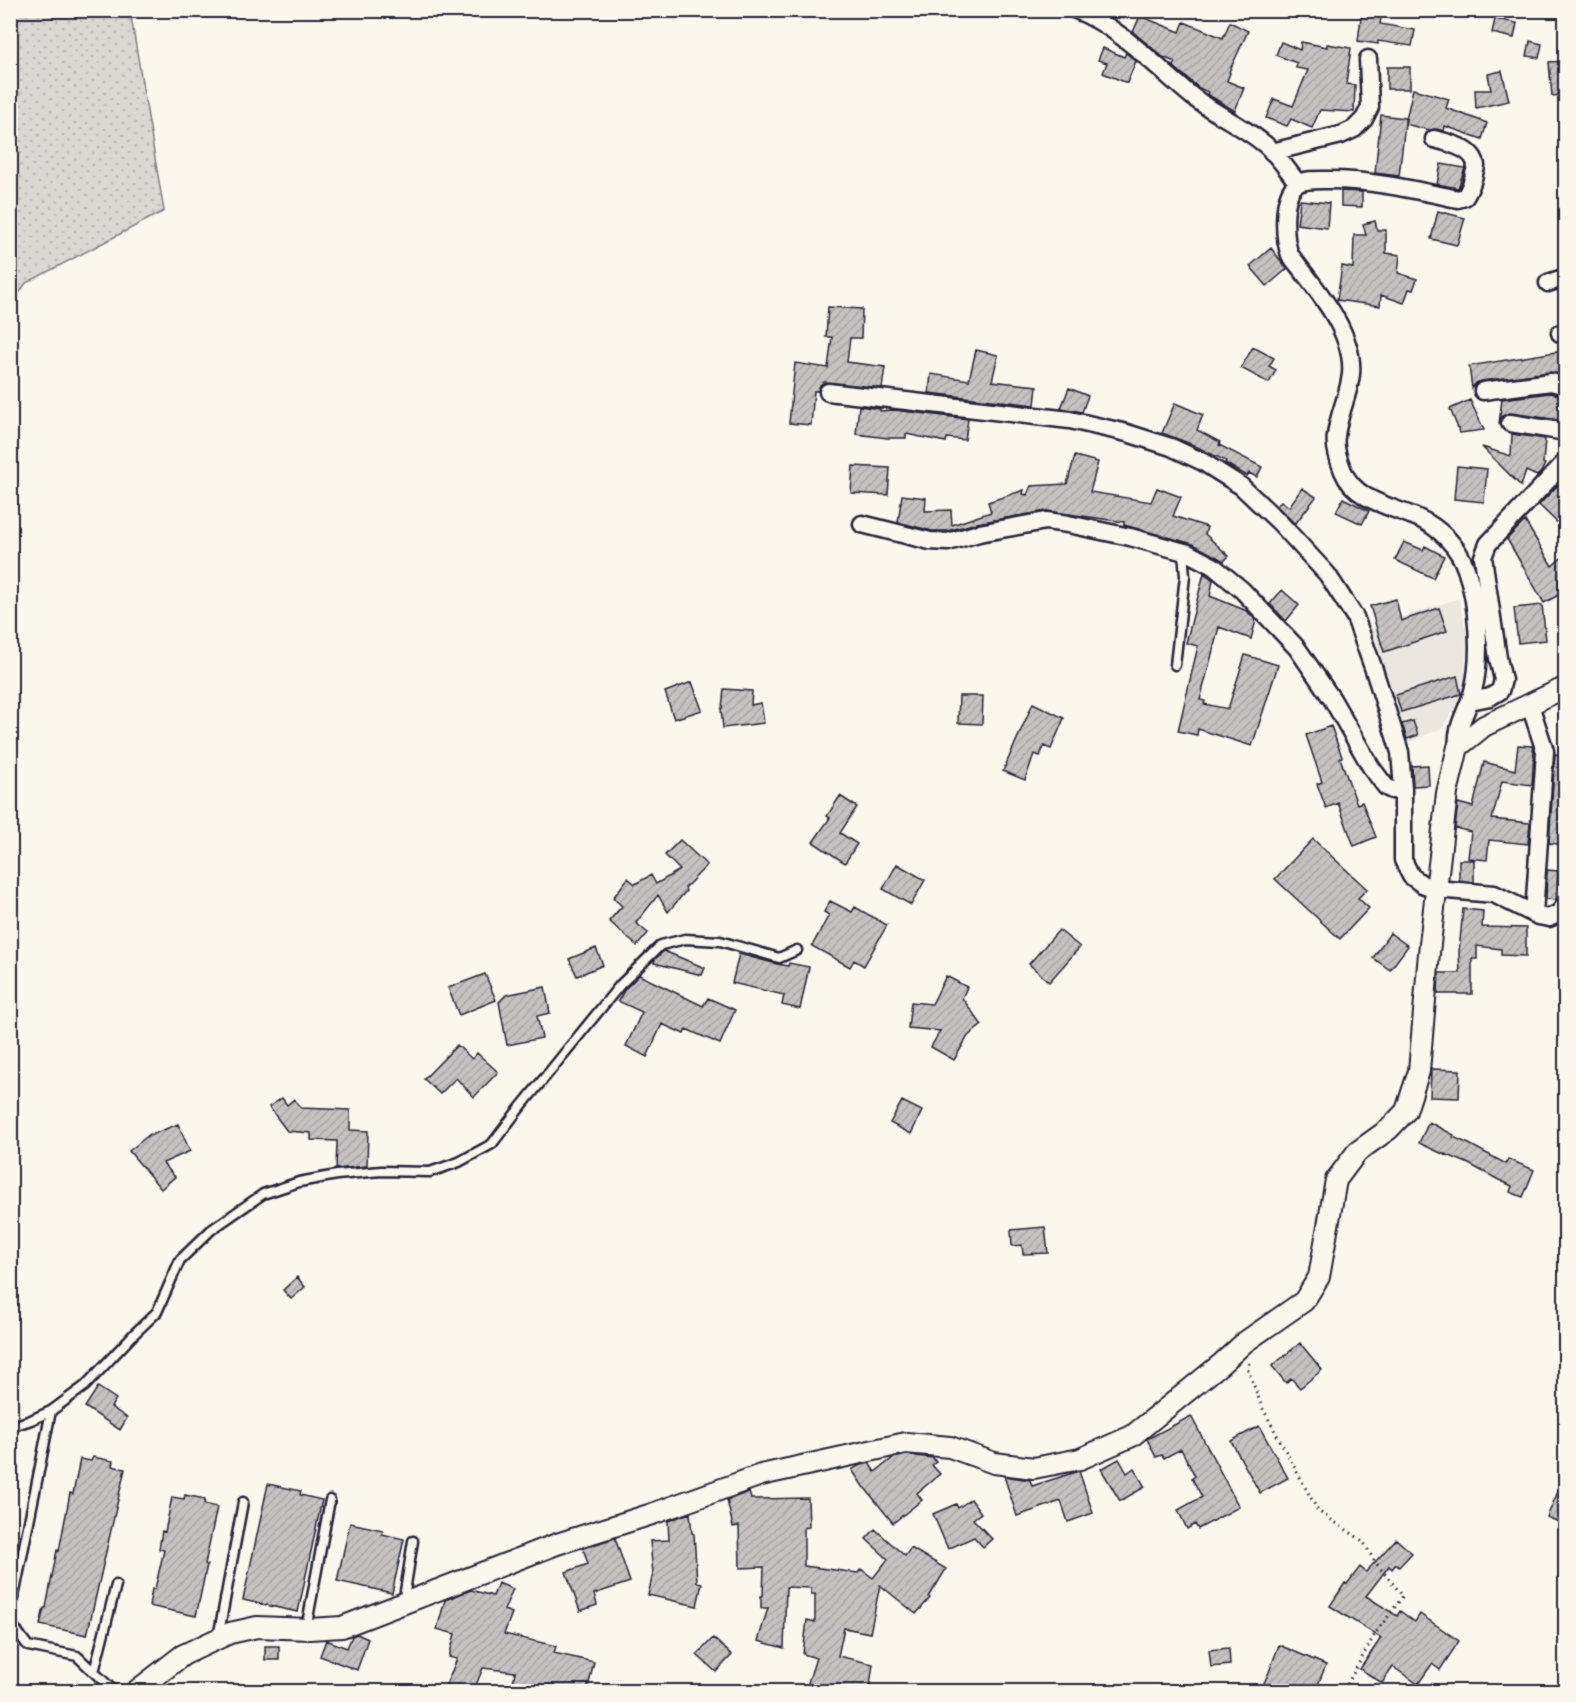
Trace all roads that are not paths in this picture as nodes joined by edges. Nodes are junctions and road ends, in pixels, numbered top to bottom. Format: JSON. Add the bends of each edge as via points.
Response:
{"nodes":[{"id":1,"x":1076,"y":10,"type":"edge"},
{"id":2,"x":1368,"y":59,"type":"dead end"},
{"id":3,"x":1434,"y":139,"type":"dead end"},
{"id":4,"x":1272,"y":152,"type":"junction"},
{"id":5,"x":1298,"y":183,"type":"junction"},
{"id":6,"x":1566,"y":277,"type":"edge"},
{"id":7,"x":1548,"y":284,"type":"dead end"},
{"id":8,"x":1566,"y":386,"type":"edge"},
{"id":9,"x":828,"y":392,"type":"dead end"},
{"id":10,"x":1483,"y":392,"type":"dead end"},
{"id":11,"x":1510,"y":423,"type":"dead end"},
{"id":12,"x":1566,"y":432,"type":"edge"},
{"id":13,"x":1562,"y":472,"type":"edge"},
{"id":14,"x":862,"y":524,"type":"dead end"},
{"id":15,"x":1183,"y":552,"type":"junction"},
{"id":16,"x":1175,"y":664,"type":"dead end"},
{"id":17,"x":1566,"y":687,"type":"edge"},
{"id":18,"x":1470,"y":701,"type":"junction"},
{"id":19,"x":1530,"y":705,"type":"junction"},
{"id":20,"x":1458,"y":747,"type":"junction"},
{"id":21,"x":1403,"y":789,"type":"junction"},
{"id":22,"x":1436,"y":889,"type":"junction"},
{"id":23,"x":1566,"y":904,"type":"edge"},
{"id":24,"x":1534,"y":914,"type":"junction"},
{"id":25,"x":798,"y":950,"type":"dead end"},
{"id":26,"x":51,"y":1411,"type":"junction"},
{"id":27,"x":10,"y":1427,"type":"edge"},
{"id":28,"x":330,"y":1500,"type":"dead end"},
{"id":29,"x":243,"y":1502,"type":"dead end"},
{"id":30,"x":413,"y":1541,"type":"dead end"},
{"id":31,"x":116,"y":1585,"type":"dead end"},
{"id":32,"x":403,"y":1604,"type":"junction"},
{"id":33,"x":10,"y":1617,"type":"edge"},
{"id":34,"x":10,"y":1622,"type":"edge"},
{"id":35,"x":306,"y":1629,"type":"junction"},
{"id":36,"x":218,"y":1638,"type":"junction"},
{"id":37,"x":94,"y":1672,"type":"junction"},
{"id":38,"x":115,"y":1692,"type":"edge"},
{"id":39,"x":135,"y":1692,"type":"edge"}],
"edges":[{"from":1,"to":4,"type":"street","via":[[1105,26],[1203,104]]},
{"from":2,"to":4,"type":"street","via":[[1370,107],[1354,129]]},
{"from":3,"to":5,"type":"street","via":[[1454,144],[1473,158],[1476,164],[1466,197],[1458,199],[1352,180]]},
{"from":4,"to":5,"type":"street"},
{"from":5,"to":18,"type":"street","via":[[1289,192],[1286,244],[1338,321],[1347,344],[1351,372],[1335,437],[1344,473],[1365,497],[1420,518],[1441,532],[1466,567],[1473,597],[1478,666]]},
{"from":6,"to":7,"type":"street"},
{"from":8,"to":10,"type":"street","via":[[1551,382]]},
{"from":9,"to":21,"type":"street","via":[[1070,420],[1127,433],[1203,462],[1240,486],[1327,574],[1355,617],[1400,752]]},
{"from":11,"to":12,"type":"street"},
{"from":13,"to":18,"type":"street","via":[[1488,544],[1483,557],[1503,680],[1500,691]]},
{"from":14,"to":15,"type":"street","via":[[948,542],[1046,521]]},
{"from":15,"to":16,"type":"lane","via":[[1185,576]]},
{"from":15,"to":21,"type":"street","via":[[1213,566],[1242,590],[1296,648],[1386,787]]},
{"from":17,"to":19,"type":"street"},
{"from":18,"to":20,"type":"street","via":[[1460,726]]},
{"from":19,"to":20,"type":"street","via":[[1484,726]]},
{"from":19,"to":24,"type":"street","via":[[1545,751]]},
{"from":20,"to":22,"type":"street","via":[[1447,793]]},
{"from":21,"to":22,"type":"street","via":[[1402,860],[1411,876]]},
{"from":22,"to":24,"type":"street","via":[[1494,894]]},
{"from":22,"to":32,"type":"street","via":[[1419,1071],[1406,1111],[1357,1152],[1336,1180],[1320,1277],[1304,1301],[1245,1342],[1132,1436],[1080,1459],[1034,1468],[994,1463],[950,1447],[906,1443],[761,1475],[557,1544]]},
{"from":23,"to":24,"type":"street","via":[[1549,918]]},
{"from":25,"to":26,"type":"lane","via":[[779,958],[720,941],[685,939],[661,945],[620,985],[492,1144],[430,1172],[337,1175],[263,1194],[211,1230],[180,1260],[157,1312],[85,1386]]},
{"from":26,"to":27,"type":"lane"},
{"from":26,"to":33,"type":"lane"},
{"from":28,"to":35,"type":"lane"},
{"from":29,"to":36,"type":"lane"},
{"from":30,"to":32,"type":"lane"},
{"from":31,"to":37,"type":"lane"},
{"from":32,"to":35,"type":"street","via":[[342,1627]]},
{"from":34,"to":37,"type":"lane","via":[[28,1646],[77,1656]]},
{"from":35,"to":36,"type":"street","via":[[257,1627]]},
{"from":36,"to":39,"type":"street","via":[[183,1655]]},
{"from":37,"to":38,"type":"lane"}]}
